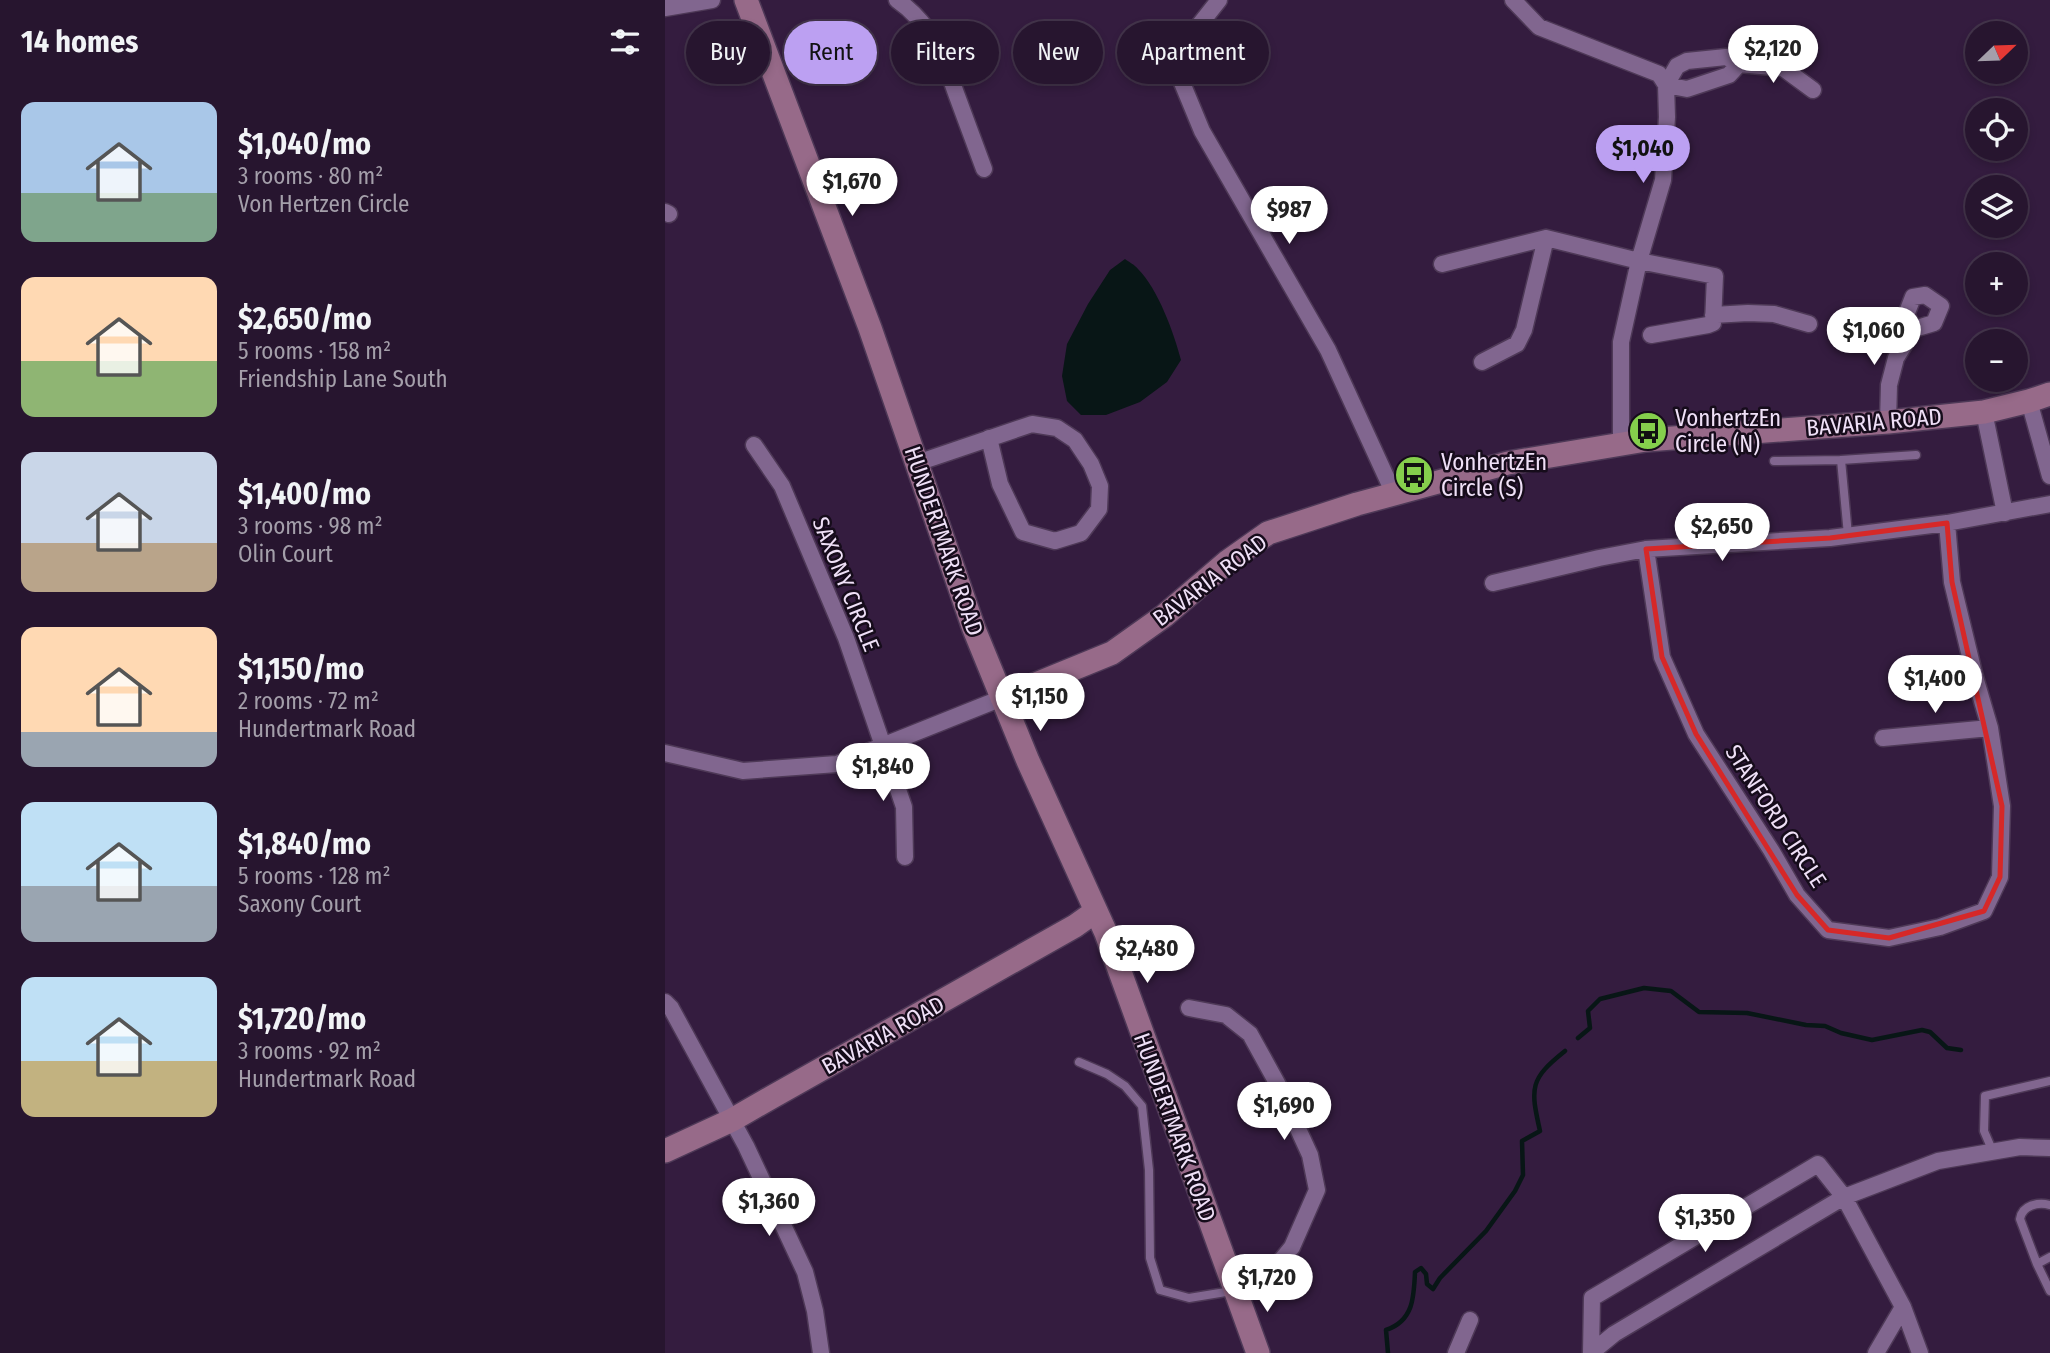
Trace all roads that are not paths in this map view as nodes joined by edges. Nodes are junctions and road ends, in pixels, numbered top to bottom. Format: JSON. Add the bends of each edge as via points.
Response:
{"nodes":[{"id":1,"x":712,"y":0,"type":"edge"},
{"id":2,"x":746,"y":0,"type":"edge"},
{"id":3,"x":897,"y":0,"type":"edge"},
{"id":4,"x":1219,"y":0,"type":"edge"},
{"id":5,"x":1513,"y":0,"type":"edge"},
{"id":6,"x":665,"y":8,"type":"edge"},
{"id":7,"x":1739,"y":64,"type":"junction"},
{"id":8,"x":1666,"y":85,"type":"junction"},
{"id":9,"x":1813,"y":90,"type":"dead end"},
{"id":10,"x":984,"y":169,"type":"dead end"},
{"id":11,"x":1546,"y":238,"type":"junction"},
{"id":12,"x":1639,"y":261,"type":"junction"},
{"id":13,"x":1442,"y":264,"type":"dead end"},
{"id":14,"x":1713,"y":315,"type":"junction"},
{"id":15,"x":1809,"y":324,"type":"dead end"},
{"id":16,"x":1914,"y":329,"type":"dead end"},
{"id":17,"x":1651,"y":335,"type":"dead end"},
{"id":18,"x":1482,"y":362,"type":"dead end"},
{"id":19,"x":2040,"y":398,"type":"edge"},
{"id":20,"x":1984,"y":412,"type":"junction"},
{"id":21,"x":1888,"y":422,"type":"junction"},
{"id":22,"x":989,"y":438,"type":"junction"},
{"id":23,"x":1621,"y":444,"type":"junction"},
{"id":24,"x":754,"y":445,"type":"dead end"},
{"id":25,"x":1916,"y":455,"type":"dead end"},
{"id":26,"x":1841,"y":460,"type":"junction"},
{"id":27,"x":1774,"y":461,"type":"dead end"},
{"id":28,"x":917,"y":463,"type":"junction"},
{"id":29,"x":2050,"y":476,"type":"edge"},
{"id":30,"x":1394,"y":494,"type":"junction"},
{"id":31,"x":2050,"y":504,"type":"edge"},
{"id":32,"x":2005,"y":513,"type":"junction"},
{"id":33,"x":1947,"y":523,"type":"junction"},
{"id":34,"x":1848,"y":535,"type":"junction"},
{"id":35,"x":1646,"y":549,"type":"junction"},
{"id":36,"x":1493,"y":583,"type":"dead end"},
{"id":37,"x":1002,"y":698,"type":"junction"},
{"id":38,"x":1990,"y":728,"type":"junction"},
{"id":39,"x":1883,"y":738,"type":"dead end"},
{"id":40,"x":883,"y":746,"type":"junction"},
{"id":41,"x":665,"y":753,"type":"edge"},
{"id":42,"x":905,"y":857,"type":"dead end"},
{"id":43,"x":1095,"y":911,"type":"junction"},
{"id":44,"x":665,"y":1002,"type":"edge"},
{"id":45,"x":1189,"y":1007,"type":"dead end"},
{"id":46,"x":1079,"y":1062,"type":"dead end"},
{"id":47,"x":2050,"y":1081,"type":"edge"},
{"id":48,"x":732,"y":1119,"type":"junction"},
{"id":49,"x":2050,"y":1148,"type":"edge"},
{"id":50,"x":665,"y":1151,"type":"edge"},
{"id":51,"x":1993,"y":1152,"type":"junction"},
{"id":52,"x":1845,"y":1197,"type":"junction"},
{"id":53,"x":2050,"y":1205,"type":"edge"},
{"id":54,"x":2050,"y":1257,"type":"edge"},
{"id":55,"x":2037,"y":1264,"type":"junction"},
{"id":56,"x":1235,"y":1290,"type":"junction"},
{"id":57,"x":2050,"y":1291,"type":"edge"},
{"id":58,"x":1903,"y":1307,"type":"junction"},
{"id":59,"x":1470,"y":1320,"type":"dead end"},
{"id":60,"x":821,"y":1353,"type":"edge"},
{"id":61,"x":1258,"y":1353,"type":"edge"},
{"id":62,"x":1456,"y":1353,"type":"edge"},
{"id":63,"x":1591,"y":1353,"type":"edge"},
{"id":64,"x":1876,"y":1353,"type":"edge"},
{"id":65,"x":1920,"y":1353,"type":"edge"}],
"edges":[{"from":1,"to":6,"type":"street"},
{"from":2,"to":28,"type":"street","name":"HUNDERTMARK ROAD"},
{"from":3,"to":10,"type":"street","via":[[914,14],[940,50]]},
{"from":4,"to":30,"type":"street","via":[[1189,38],[1178,72],[1202,131],[1328,350]]},
{"from":5,"to":8,"type":"street","via":[[1539,27],[1658,74]]},
{"from":7,"to":8,"type":"street","via":[[1729,75],[1687,89]]},
{"from":7,"to":8,"type":"street","via":[[1725,57],[1688,61],[1677,66]]},
{"from":7,"to":9,"type":"street","via":[[1783,68]]},
{"from":8,"to":12,"type":"street","via":[[1663,180]]},
{"from":11,"to":12,"type":"street"},
{"from":11,"to":13,"type":"street"},
{"from":11,"to":18,"type":"street","via":[[1517,344]]},
{"from":12,"to":14,"type":"street","via":[[1715,276]]},
{"from":12,"to":23,"type":"street","via":[[1621,342]]},
{"from":14,"to":15,"type":"street","via":[[1774,314]]},
{"from":14,"to":17,"type":"street","via":[[1713,323],[1708,325]]},
{"from":16,"to":21,"type":"street","via":[[1896,358],[1889,385]]},
{"from":19,"to":20,"type":"street","name":"BAVARIA ROAD"},
{"from":19,"to":29,"type":"street"},
{"from":20,"to":21,"type":"street","name":"BAVARIA ROAD"},
{"from":20,"to":32,"type":"street"},
{"from":21,"to":23,"type":"street","name":"BAVARIA ROAD"},
{"from":22,"to":22,"type":"street","via":[[1031,424],[1058,428],[1075,440],[1100,486],[1099,509],[1081,533],[1055,541],[1023,532],[1000,484]]},
{"from":22,"to":28,"type":"street"},
{"from":23,"to":30,"type":"street","name":"BAVARIA ROAD","via":[[1508,463]]},
{"from":24,"to":40,"type":"street","name":"SAXONY CIRCLE","via":[[782,486],[846,638]]},
{"from":25,"to":26,"type":"lane"},
{"from":26,"to":27,"type":"lane"},
{"from":26,"to":34,"type":"lane"},
{"from":28,"to":37,"type":"street","name":"HUNDERTMARK ROAD"},
{"from":30,"to":37,"type":"street","name":"BAVARIA ROAD","via":[[1268,533],[1112,653]]},
{"from":31,"to":32,"type":"street"},
{"from":32,"to":33,"type":"street"},
{"from":33,"to":34,"type":"street"},
{"from":33,"to":38,"type":"street","name":"STANFORD CIRCLE","via":[[1952,582]]},
{"from":34,"to":35,"type":"street"},
{"from":35,"to":36,"type":"street"},
{"from":35,"to":38,"type":"street","name":"STANFORD CIRCLE","via":[[1662,657],[1696,734],[1797,895],[1828,930],[1889,938],[1984,911],[2000,877],[2002,806]]},
{"from":37,"to":40,"type":"street"},
{"from":37,"to":43,"type":"street","name":"HUNDERTMARK ROAD"},
{"from":38,"to":39,"type":"street"},
{"from":40,"to":41,"type":"street","via":[[837,764],[743,771]]},
{"from":40,"to":42,"type":"street","name":"SAXONY CIRCLE","via":[[904,807]]},
{"from":43,"to":48,"type":"street","name":"BAVARIA ROAD"},
{"from":43,"to":56,"type":"street","name":"HUNDERTMARK ROAD"},
{"from":44,"to":48,"type":"street"},
{"from":45,"to":56,"type":"street","via":[[1226,1015],[1250,1034],[1310,1155],[1317,1190],[1292,1247],[1270,1274]]},
{"from":46,"to":56,"type":"lane","via":[[1125,1086],[1142,1106],[1149,1170],[1150,1258],[1160,1290],[1189,1298]]},
{"from":47,"to":51,"type":"lane","via":[[1985,1097],[1984,1131]]},
{"from":48,"to":50,"type":"street","name":"BAVARIA ROAD"},
{"from":48,"to":60,"type":"street","via":[[805,1272]]},
{"from":49,"to":51,"type":"street"},
{"from":51,"to":52,"type":"street","via":[[1938,1161]]},
{"from":52,"to":58,"type":"street"},
{"from":52,"to":63,"type":"street"},
{"from":52,"to":63,"type":"street","via":[[1818,1164],[1592,1298]]},
{"from":53,"to":55,"type":"lane","via":[[2026,1208],[2020,1214]]},
{"from":54,"to":55,"type":"lane"},
{"from":55,"to":57,"type":"lane"},
{"from":56,"to":61,"type":"street","name":"HUNDERTMARK ROAD"},
{"from":58,"to":64,"type":"street"},
{"from":58,"to":65,"type":"street"},
{"from":59,"to":62,"type":"street"}]}
